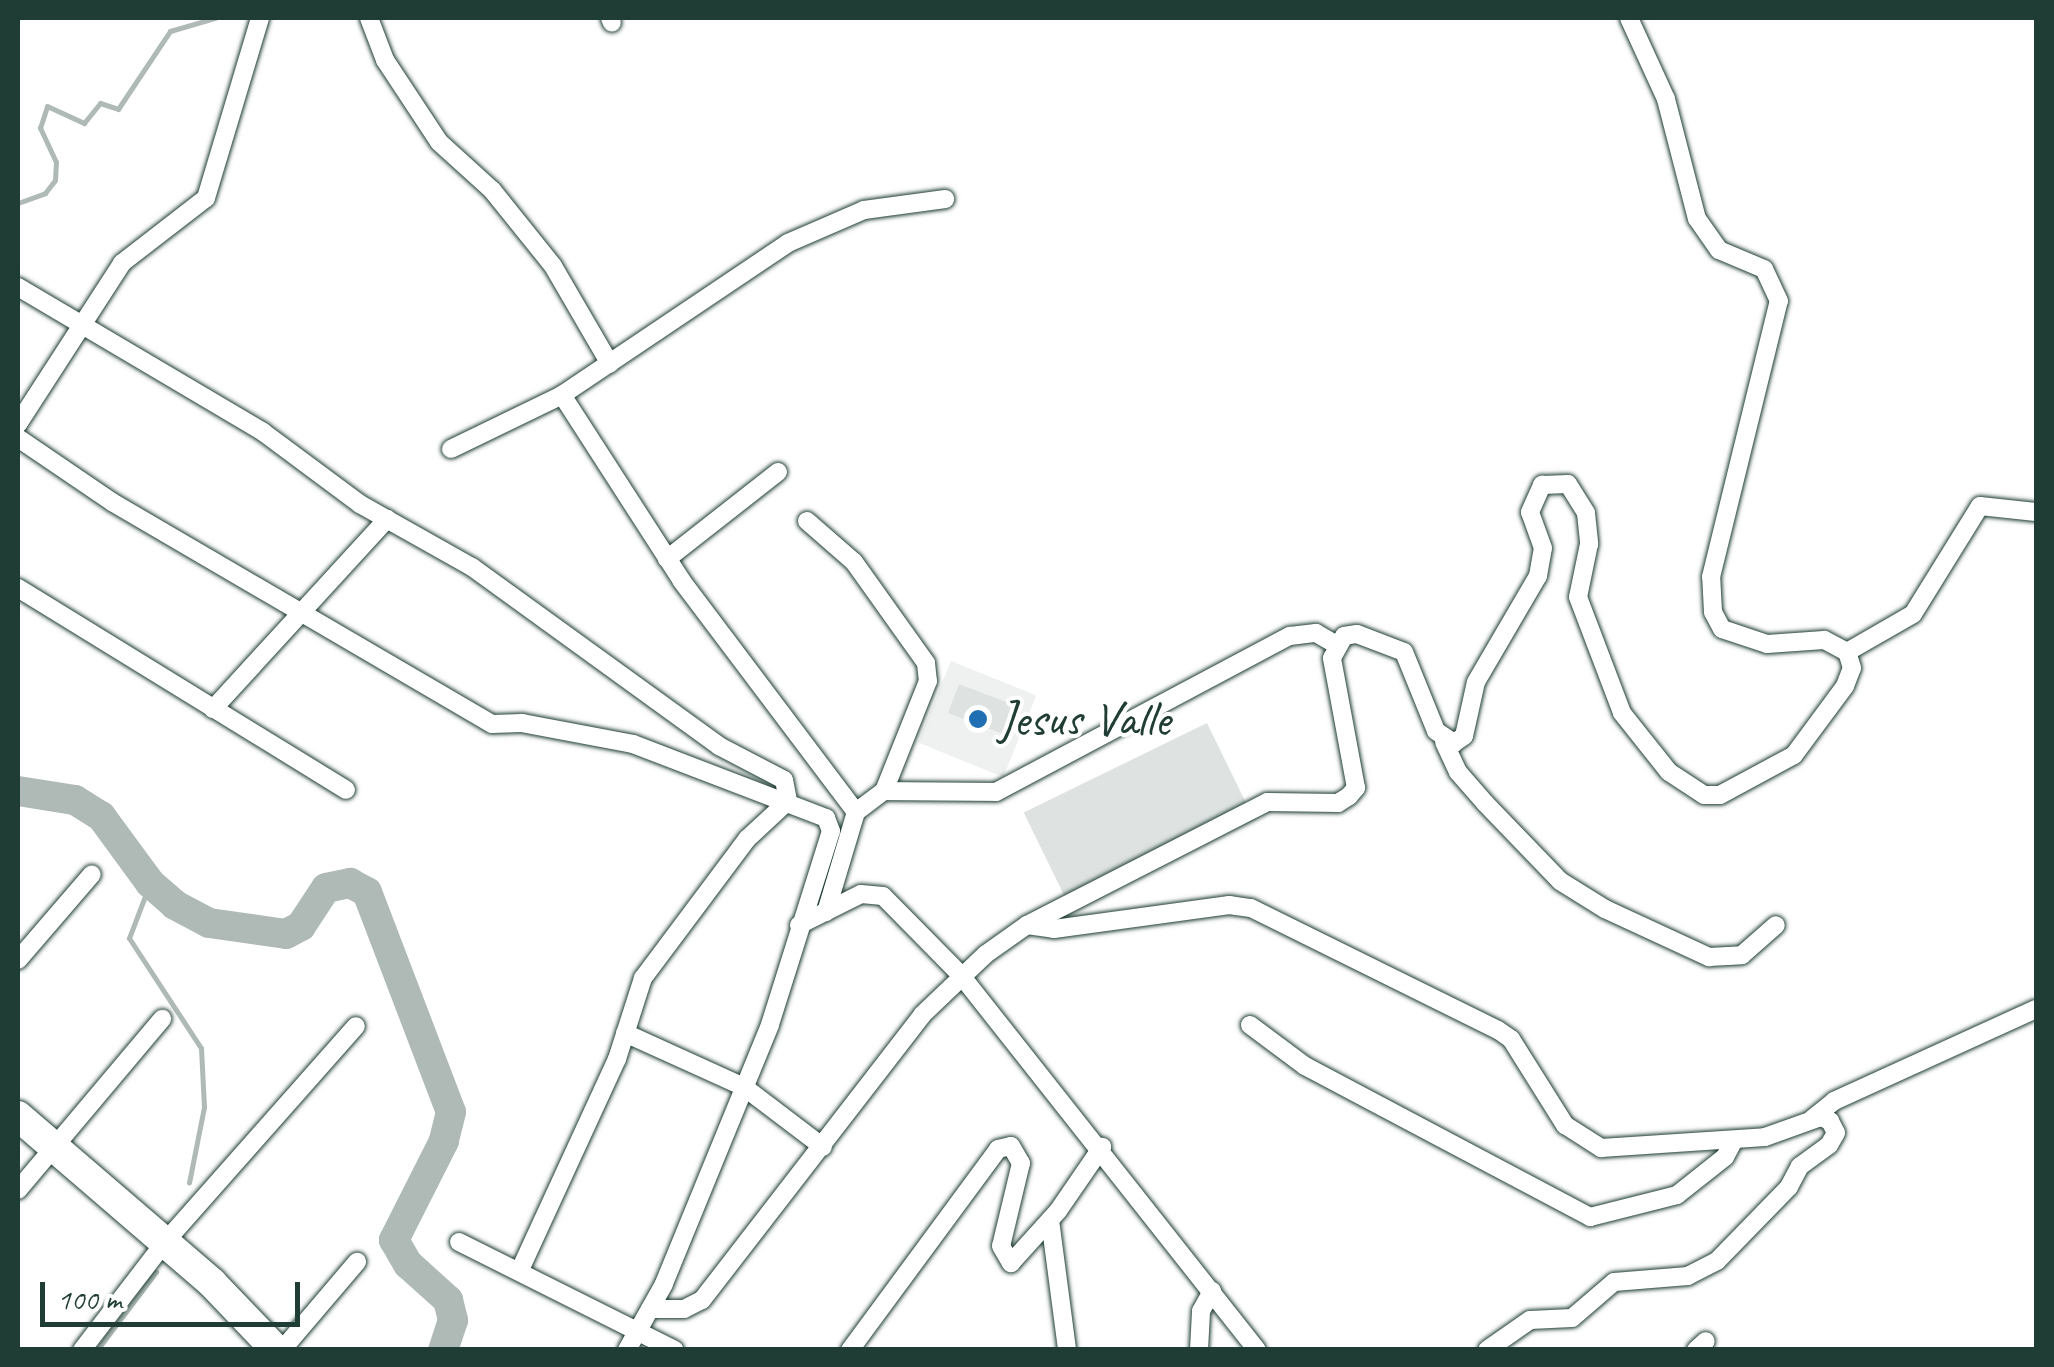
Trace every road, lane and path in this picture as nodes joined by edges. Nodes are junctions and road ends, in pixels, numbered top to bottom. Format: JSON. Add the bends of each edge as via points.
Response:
{"nodes":[{"id":1,"x":260,"y":18,"type":"edge"},
{"id":2,"x":368,"y":18,"type":"edge"},
{"id":3,"x":1629,"y":18,"type":"edge"},
{"id":4,"x":945,"y":199,"type":"dead end"},
{"id":5,"x":18,"y":287,"type":"edge"},
{"id":6,"x":81,"y":325,"type":"junction"},
{"id":7,"x":610,"y":364,"type":"junction"},
{"id":8,"x":562,"y":395,"type":"junction"},
{"id":9,"x":18,"y":424,"type":"edge"},
{"id":10,"x":18,"y":438,"type":"edge"},
{"id":11,"x":452,"y":450,"type":"dead end"},
{"id":12,"x":778,"y":472,"type":"dead end"},
{"id":13,"x":2036,"y":512,"type":"edge"},
{"id":14,"x":387,"y":519,"type":"junction"},
{"id":15,"x":807,"y":521,"type":"dead end"},
{"id":16,"x":667,"y":559,"type":"junction"},
{"id":17,"x":18,"y":588,"type":"edge"},
{"id":18,"x":301,"y":612,"type":"junction"},
{"id":19,"x":1334,"y":644,"type":"junction"},
{"id":20,"x":1847,"y":652,"type":"junction"},
{"id":21,"x":212,"y":709,"type":"junction"},
{"id":22,"x":1444,"y":742,"type":"junction"},
{"id":23,"x":346,"y":790,"type":"dead end"},
{"id":24,"x":884,"y":791,"type":"junction"},
{"id":25,"x":788,"y":801,"type":"junction"},
{"id":26,"x":856,"y":812,"type":"junction"},
{"id":27,"x":92,"y":874,"type":"dead end"},
{"id":28,"x":826,"y":912,"type":"junction"},
{"id":29,"x":799,"y":925,"type":"junction"},
{"id":30,"x":1027,"y":925,"type":"junction"},
{"id":31,"x":1776,"y":925,"type":"dead end"},
{"id":32,"x":18,"y":960,"type":"edge"},
{"id":33,"x":960,"y":974,"type":"junction"},
{"id":34,"x":2036,"y":1009,"type":"edge"},
{"id":35,"x":162,"y":1019,"type":"dead end"},
{"id":36,"x":1250,"y":1025,"type":"dead end"},
{"id":37,"x":356,"y":1026,"type":"dead end"},
{"id":38,"x":625,"y":1033,"type":"junction"},
{"id":39,"x":744,"y":1087,"type":"junction"},
{"id":40,"x":18,"y":1116,"type":"edge"},
{"id":41,"x":1812,"y":1120,"type":"junction"},
{"id":42,"x":1734,"y":1140,"type":"junction"},
{"id":43,"x":54,"y":1146,"type":"junction"},
{"id":44,"x":823,"y":1147,"type":"junction"},
{"id":45,"x":1102,"y":1147,"type":"junction"},
{"id":46,"x":18,"y":1190,"type":"edge"},
{"id":47,"x":1050,"y":1220,"type":"junction"},
{"id":48,"x":164,"y":1242,"type":"junction"},
{"id":49,"x":459,"y":1242,"type":"dead end"},
{"id":50,"x":356,"y":1262,"type":"dead end"},
{"id":51,"x":520,"y":1272,"type":"junction"},
{"id":52,"x":1212,"y":1291,"type":"junction"},
{"id":53,"x":650,"y":1309,"type":"junction"},
{"id":54,"x":637,"y":1331,"type":"junction"},
{"id":55,"x":82,"y":1350,"type":"edge"},
{"id":56,"x":279,"y":1350,"type":"edge"},
{"id":57,"x":627,"y":1350,"type":"edge"},
{"id":58,"x":675,"y":1350,"type":"edge"},
{"id":59,"x":850,"y":1350,"type":"edge"},
{"id":60,"x":1066,"y":1350,"type":"edge"},
{"id":61,"x":1199,"y":1350,"type":"edge"},
{"id":62,"x":1257,"y":1350,"type":"edge"},
{"id":63,"x":1487,"y":1350,"type":"edge"}],
"edges":[{"from":1,"to":6,"type":"street","via":[[206,198],[122,263]]},
{"from":2,"to":7,"type":"street","via":[[385,60],[439,142],[492,190],[553,266]]},
{"from":3,"to":20,"type":"street","via":[[1666,99],[1697,219],[1719,250],[1764,269],[1778,301],[1711,577],[1713,612],[1722,629],[1745,640],[1824,640]]},
{"from":4,"to":7,"type":"street","via":[[864,210],[788,243]]},
{"from":5,"to":6,"type":"street"},
{"from":6,"to":9,"type":"street"},
{"from":6,"to":14,"type":"street","via":[[263,432]]},
{"from":7,"to":8,"type":"street"},
{"from":8,"to":11,"type":"street"},
{"from":8,"to":16,"type":"street"},
{"from":10,"to":18,"type":"street"},
{"from":12,"to":16,"type":"street"},
{"from":13,"to":20,"type":"street","via":[[1980,506],[1913,614]]},
{"from":14,"to":18,"type":"street"},
{"from":14,"to":25,"type":"street","via":[[472,566],[720,746],[770,770],[784,780]]},
{"from":15,"to":24,"type":"street","via":[[854,562],[926,664],[928,681]]},
{"from":16,"to":26,"type":"street"},
{"from":17,"to":21,"type":"street"},
{"from":18,"to":21,"type":"street"},
{"from":18,"to":25,"type":"street","via":[[492,724],[522,723],[633,744]]},
{"from":19,"to":22,"type":"street","via":[[1357,634],[1404,652]]},
{"from":19,"to":24,"type":"street","via":[[1316,633],[1290,636],[996,792]]},
{"from":19,"to":30,"type":"street","via":[[1343,739],[1356,788],[1349,796],[1338,803],[1267,802]]},
{"from":20,"to":22,"type":"street","via":[[1852,668],[1844,686],[1794,755],[1720,795],[1687,787],[1622,712],[1578,597],[1589,544],[1586,513],[1568,484],[1554,480],[1532,495],[1530,512],[1543,548],[1538,576],[1476,682],[1469,727],[1454,743]]},
{"from":21,"to":23,"type":"street"},
{"from":22,"to":31,"type":"street","via":[[1458,772],[1560,881],[1605,909],[1709,958],[1742,956]]},
{"from":24,"to":26,"type":"street"},
{"from":25,"to":29,"type":"street","via":[[826,818],[831,832]]},
{"from":25,"to":38,"type":"street","via":[[747,839],[665,943],[643,978]]},
{"from":26,"to":28,"type":"street"},
{"from":27,"to":32,"type":"street"},
{"from":28,"to":29,"type":"street"},
{"from":28,"to":33,"type":"street","via":[[861,894],[884,896]]},
{"from":29,"to":39,"type":"street"},
{"from":30,"to":33,"type":"street"},
{"from":30,"to":42,"type":"street","via":[[1054,929],[1229,905],[1252,908],[1498,1030],[1565,1125],[1590,1144]]},
{"from":33,"to":44,"type":"street"},
{"from":33,"to":45,"type":"street"},
{"from":34,"to":41,"type":"street","via":[[1850,1094]]},
{"from":35,"to":43,"type":"street"},
{"from":36,"to":42,"type":"street","via":[[1305,1066],[1590,1216],[1677,1195],[1725,1157]]},
{"from":37,"to":48,"type":"street"},
{"from":38,"to":39,"type":"street"},
{"from":38,"to":51,"type":"street"},
{"from":39,"to":44,"type":"street"},
{"from":39,"to":53,"type":"street"},
{"from":40,"to":43,"type":"main road"},
{"from":41,"to":42,"type":"street","via":[[1766,1138]]},
{"from":41,"to":63,"type":"street","via":[[1830,1121],[1836,1132],[1829,1144],[1800,1166],[1789,1187],[1717,1261],[1688,1276],[1614,1282],[1572,1318],[1530,1320]]},
{"from":43,"to":46,"type":"street"},
{"from":43,"to":48,"type":"main road"},
{"from":44,"to":53,"type":"street","via":[[702,1300],[684,1309]]},
{"from":45,"to":47,"type":"street"},
{"from":45,"to":52,"type":"street"},
{"from":47,"to":59,"type":"street","via":[[1022,1255],[1011,1262],[1002,1257],[1021,1163],[1011,1146],[998,1149]]},
{"from":47,"to":60,"type":"street"},
{"from":48,"to":55,"type":"street"},
{"from":48,"to":56,"type":"main road"},
{"from":49,"to":51,"type":"street"},
{"from":50,"to":56,"type":"street"},
{"from":51,"to":54,"type":"street"},
{"from":52,"to":61,"type":"street","via":[[1202,1312]]},
{"from":52,"to":62,"type":"street"},
{"from":53,"to":54,"type":"street"},
{"from":54,"to":57,"type":"street"},
{"from":54,"to":58,"type":"street"}]}
